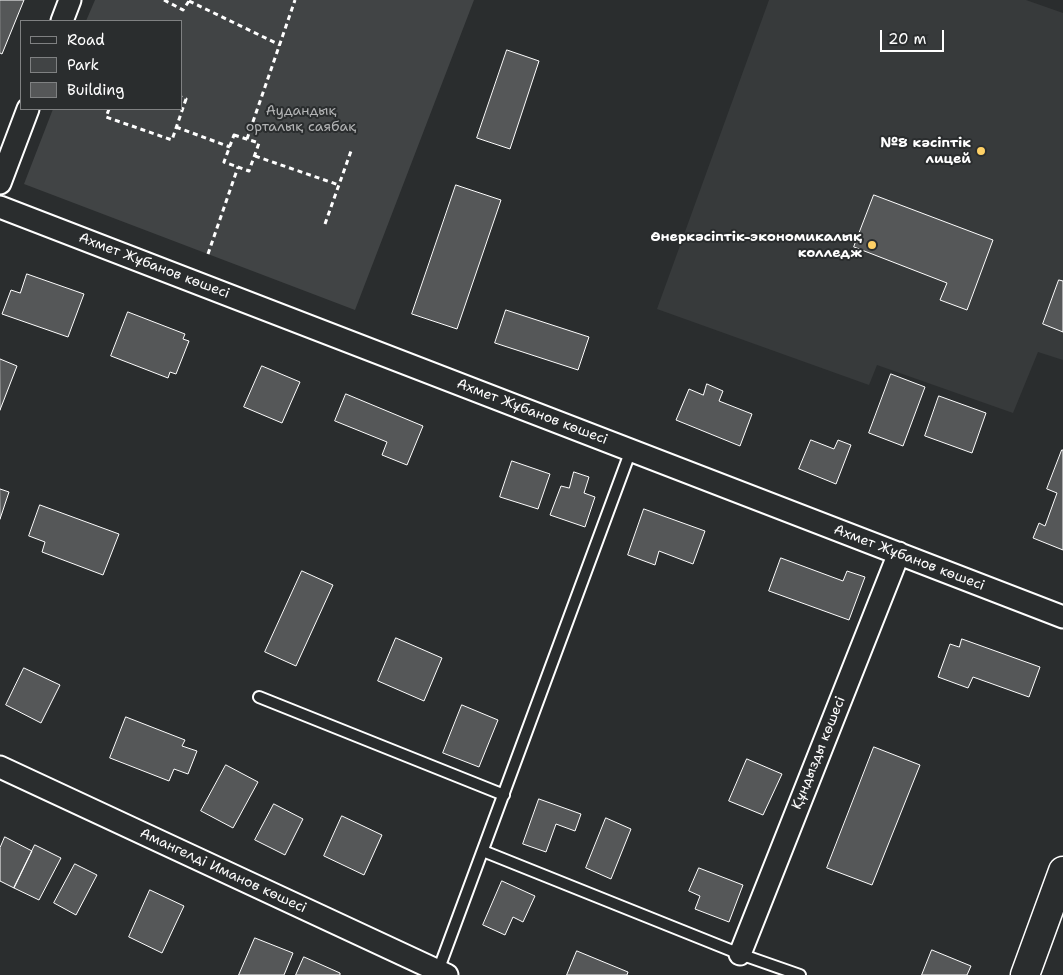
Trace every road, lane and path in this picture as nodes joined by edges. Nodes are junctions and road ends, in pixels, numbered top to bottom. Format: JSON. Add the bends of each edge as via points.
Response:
{"nodes":[{"id":1,"x":70,"y":0,"type":"edge"},
{"id":2,"x":164,"y":0,"type":"edge"},
{"id":3,"x":189,"y":0,"type":"edge"},
{"id":4,"x":295,"y":0,"type":"edge"},
{"id":5,"x":62,"y":20,"type":"edge"},
{"id":6,"x":280,"y":45,"type":"junction"},
{"id":7,"x":182,"y":97,"type":"edge"},
{"id":8,"x":28,"y":110,"type":"edge"},
{"id":9,"x":109,"y":110,"type":"edge"},
{"id":10,"x":176,"y":128,"type":"junction"},
{"id":11,"x":247,"y":140,"type":"junction"},
{"id":12,"x":230,"y":147,"type":"junction"},
{"id":13,"x":352,"y":151,"type":"dead end"},
{"id":14,"x":254,"y":156,"type":"junction"},
{"id":15,"x":238,"y":167,"type":"junction"},
{"id":16,"x":0,"y":183,"type":"edge"},
{"id":17,"x":339,"y":185,"type":"junction"},
{"id":18,"x":0,"y":206,"type":"edge"},
{"id":19,"x":325,"y":224,"type":"dead end"},
{"id":20,"x":208,"y":254,"type":"dead end"},
{"id":21,"x":631,"y":450,"type":"junction"},
{"id":22,"x":899,"y":553,"type":"junction"},
{"id":23,"x":1063,"y":617,"type":"edge"},
{"id":24,"x":259,"y":697,"type":"dead end"},
{"id":25,"x":0,"y":767,"type":"edge"},
{"id":26,"x":504,"y":795,"type":"junction"},
{"id":27,"x":483,"y":851,"type":"junction"},
{"id":28,"x":1063,"y":872,"type":"edge"},
{"id":29,"x":740,"y":954,"type":"junction"},
{"id":30,"x":442,"y":973,"type":"edge"},
{"id":31,"x":800,"y":975,"type":"edge"},
{"id":32,"x":1025,"y":975,"type":"edge"}],
"edges":[{"from":1,"to":5,"type":"street"},
{"from":2,"to":3,"type":"path","via":[[183,10]]},
{"from":3,"to":6,"type":"path"},
{"from":4,"to":6,"type":"path"},
{"from":6,"to":11,"type":"path"},
{"from":7,"to":10,"type":"path","via":[[186,99]]},
{"from":8,"to":16,"type":"street"},
{"from":9,"to":10,"type":"path","via":[[106,118],[172,140]]},
{"from":10,"to":12,"type":"path"},
{"from":11,"to":12,"type":"path","via":[[234,135]]},
{"from":11,"to":14,"type":"path","via":[[259,143]]},
{"from":12,"to":15,"type":"path","via":[[224,162]]},
{"from":13,"to":17,"type":"path"},
{"from":14,"to":15,"type":"path","via":[[250,171]]},
{"from":14,"to":17,"type":"path"},
{"from":15,"to":20,"type":"path"},
{"from":17,"to":19,"type":"path"},
{"from":18,"to":21,"type":"street","name":"Ахмет Жұбанов көшесі"},
{"from":21,"to":22,"type":"street","name":"Ахмет Жұбанов көшесі"},
{"from":21,"to":26,"type":"lane"},
{"from":22,"to":23,"type":"street","name":"Ахмет Жұбанов көшесі"},
{"from":22,"to":29,"type":"street","name":"Құндызды көшесі"},
{"from":24,"to":26,"type":"lane"},
{"from":25,"to":30,"type":"street","name":"Амангелді Иманов көшесі"},
{"from":26,"to":27,"type":"lane"},
{"from":27,"to":29,"type":"lane"},
{"from":27,"to":30,"type":"lane"},
{"from":28,"to":32,"type":"street"},
{"from":29,"to":31,"type":"lane"}]}
